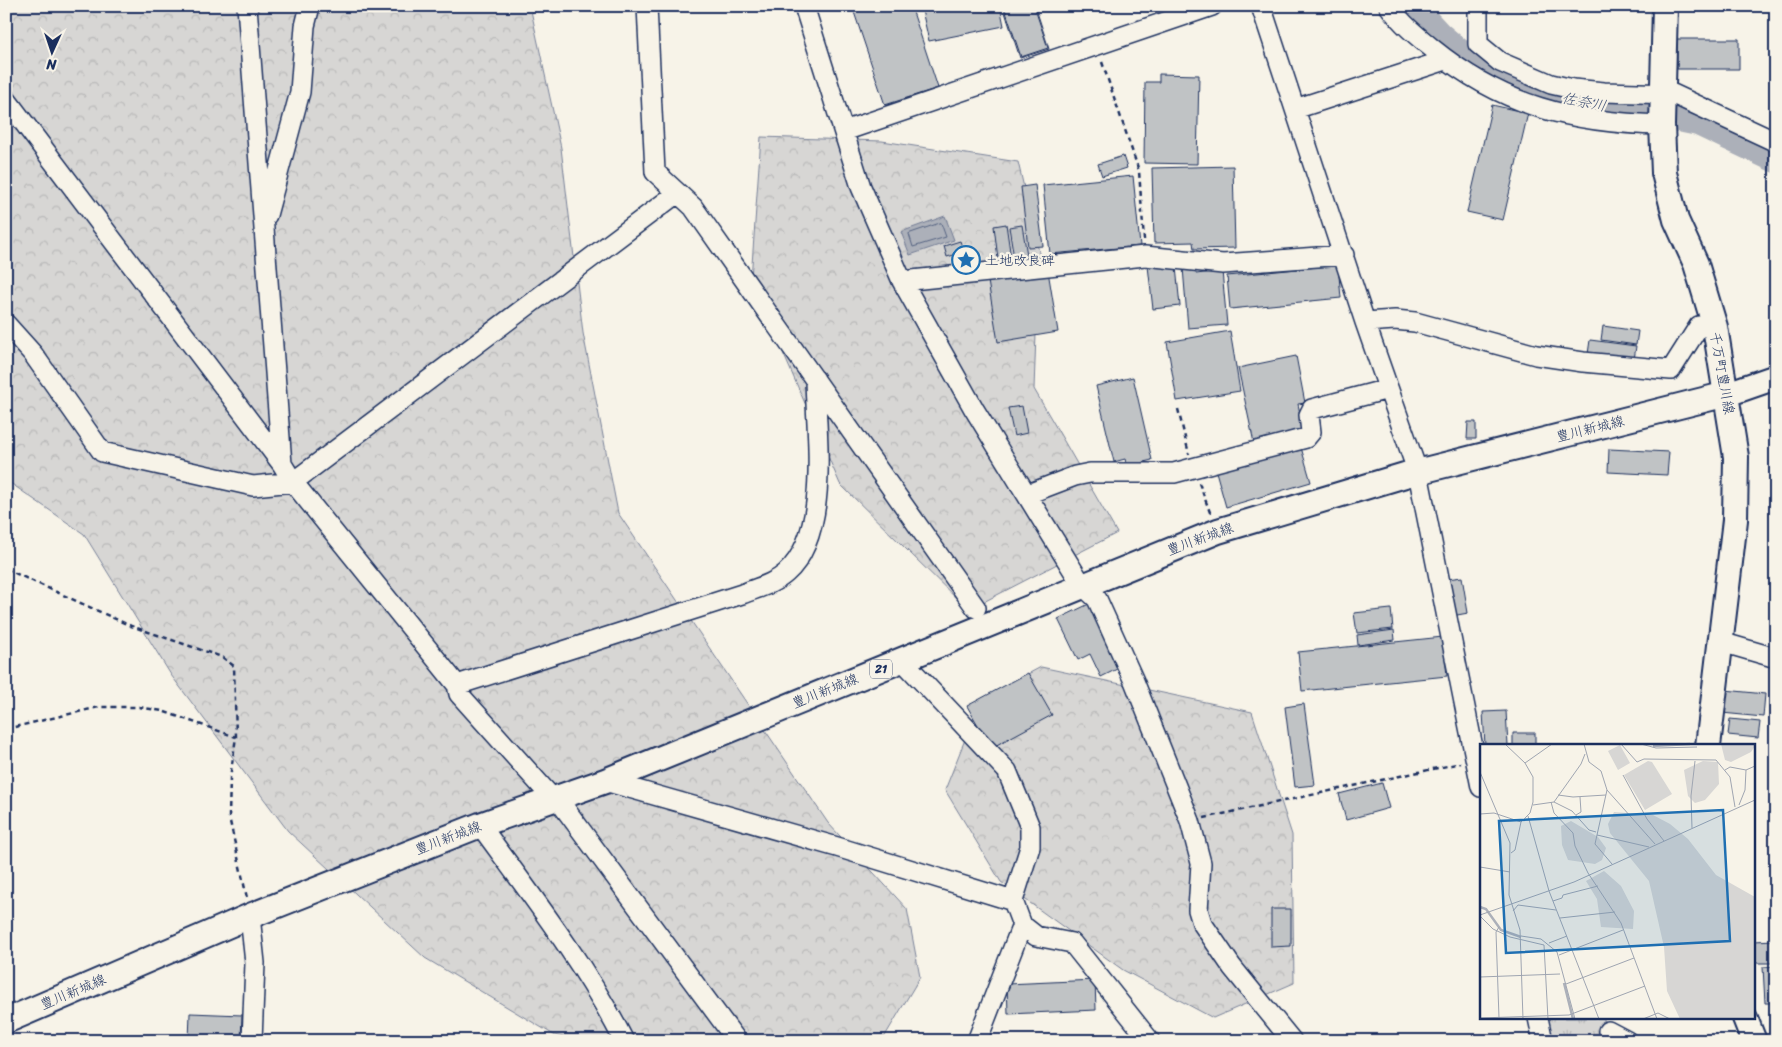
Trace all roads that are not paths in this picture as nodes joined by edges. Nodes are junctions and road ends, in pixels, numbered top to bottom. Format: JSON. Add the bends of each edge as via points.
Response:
{"nodes":[{"id":1,"x":247,"y":6,"type":"edge"},
{"id":2,"x":310,"y":6,"type":"edge"},
{"id":3,"x":647,"y":6,"type":"edge"},
{"id":4,"x":804,"y":6,"type":"edge"},
{"id":5,"x":1212,"y":6,"type":"edge"},
{"id":6,"x":1261,"y":6,"type":"edge"},
{"id":7,"x":1389,"y":6,"type":"edge"},
{"id":8,"x":1478,"y":6,"type":"edge"},
{"id":9,"x":1665,"y":6,"type":"edge"},
{"id":10,"x":1446,"y":60,"type":"junction"},
{"id":11,"x":1663,"y":93,"type":"junction"},
{"id":12,"x":6,"y":99,"type":"edge"},
{"id":13,"x":1295,"y":109,"type":"junction"},
{"id":14,"x":1662,"y":125,"type":"junction"},
{"id":15,"x":844,"y":131,"type":"junction"},
{"id":16,"x":1776,"y":142,"type":"edge"},
{"id":17,"x":676,"y":194,"type":"junction"},
{"id":18,"x":264,"y":229,"type":"junction"},
{"id":19,"x":1344,"y":255,"type":"junction"},
{"id":20,"x":902,"y":281,"type":"junction"},
{"id":21,"x":1365,"y":322,"type":"junction"},
{"id":22,"x":6,"y":324,"type":"edge"},
{"id":23,"x":1715,"y":326,"type":"junction"},
{"id":24,"x":1776,"y":377,"type":"edge"},
{"id":25,"x":815,"y":379,"type":"junction"},
{"id":26,"x":1388,"y":389,"type":"junction"},
{"id":27,"x":1727,"y":394,"type":"junction"},
{"id":28,"x":282,"y":464,"type":"junction"},
{"id":29,"x":1418,"y":473,"type":"junction"},
{"id":30,"x":292,"y":482,"type":"junction"},
{"id":31,"x":1028,"y":494,"type":"junction"},
{"id":32,"x":1082,"y":585,"type":"junction"},
{"id":33,"x":976,"y":608,"type":"dead end"},
{"id":34,"x":1720,"y":642,"type":"junction"},
{"id":35,"x":1776,"y":658,"type":"edge"},
{"id":36,"x":902,"y":660,"type":"junction"},
{"id":37,"x":457,"y":685,"type":"junction"},
{"id":38,"x":1708,"y":744,"type":"edge"},
{"id":39,"x":605,"y":780,"type":"junction"},
{"id":40,"x":1480,"y":783,"type":"edge"},
{"id":41,"x":554,"y":800,"type":"junction"},
{"id":42,"x":480,"y":825,"type":"junction"},
{"id":43,"x":1013,"y":901,"type":"junction"},
{"id":44,"x":250,"y":916,"type":"junction"},
{"id":45,"x":1022,"y":925,"type":"junction"},
{"id":46,"x":1538,"y":1020,"type":"edge"},
{"id":47,"x":1746,"y":1020,"type":"edge"},
{"id":48,"x":6,"y":1021,"type":"edge"},
{"id":49,"x":1604,"y":1030,"type":"edge"},
{"id":50,"x":252,"y":1041,"type":"edge"},
{"id":51,"x":624,"y":1041,"type":"edge"},
{"id":52,"x":737,"y":1041,"type":"edge"},
{"id":53,"x":977,"y":1041,"type":"edge"},
{"id":54,"x":1150,"y":1041,"type":"edge"},
{"id":55,"x":1292,"y":1041,"type":"edge"},
{"id":56,"x":1543,"y":1041,"type":"edge"},
{"id":57,"x":1627,"y":1041,"type":"edge"},
{"id":58,"x":1754,"y":1041,"type":"edge"}],
"edges":[{"from":1,"to":18,"type":"street"},
{"from":2,"to":18,"type":"street","via":[[305,26],[300,92]]},
{"from":3,"to":17,"type":"street","via":[[655,172]]},
{"from":4,"to":15,"type":"street"},
{"from":5,"to":15,"type":"street"},
{"from":6,"to":13,"type":"street"},
{"from":7,"to":10,"type":"street","via":[[1418,37]]},
{"from":8,"to":11,"type":"street","via":[[1478,44],[1517,71],[1573,89]]},
{"from":9,"to":11,"type":"main road","name":"千万町豊川線"},
{"from":10,"to":13,"type":"street"},
{"from":10,"to":14,"type":"street","via":[[1500,94],[1535,106],[1575,117]]},
{"from":11,"to":14,"type":"main road","name":"千万町豊川線"},
{"from":11,"to":16,"type":"street","via":[[1673,94]]},
{"from":12,"to":28,"type":"street"},
{"from":13,"to":19,"type":"street"},
{"from":14,"to":23,"type":"main road","name":"千万町豊川線","via":[[1664,174],[1671,202],[1696,264]]},
{"from":15,"to":20,"type":"street","via":[[860,187]]},
{"from":17,"to":25,"type":"street","via":[[693,207]]},
{"from":17,"to":30,"type":"street"},
{"from":18,"to":28,"type":"street"},
{"from":19,"to":20,"type":"street","via":[[1223,264],[1145,256]]},
{"from":19,"to":21,"type":"street"},
{"from":20,"to":31,"type":"street","via":[[974,409]]},
{"from":21,"to":23,"type":"street","via":[[1415,322],[1536,355],[1671,370],[1699,326]]},
{"from":21,"to":26,"type":"street"},
{"from":22,"to":30,"type":"street","via":[[33,354],[102,452],[253,486]]},
{"from":23,"to":27,"type":"main road","name":"千万町豊川線"},
{"from":24,"to":27,"type":"main road","name":"豊川新城線","number":"21"},
{"from":25,"to":33,"type":"street"},
{"from":25,"to":37,"type":"street","via":[[818,496],[809,539],[798,561],[786,574],[742,594]]},
{"from":26,"to":29,"type":"street"},
{"from":26,"to":31,"type":"street","via":[[1312,409],[1309,415],[1311,432],[1306,438],[1174,473],[1090,473],[1075,476]]},
{"from":27,"to":29,"type":"main road","name":"豊川新城線","number":"21"},
{"from":27,"to":34,"type":"main road","name":"千万町豊川線","via":[[1736,457],[1735,520]]},
{"from":28,"to":30,"type":"street"},
{"from":29,"to":32,"type":"main road","name":"豊川新城線","number":"21","via":[[1218,531]]},
{"from":29,"to":40,"type":"street"},
{"from":30,"to":37,"type":"street"},
{"from":31,"to":32,"type":"street"},
{"from":32,"to":36,"type":"main road","name":"豊川新城線","number":"21"},
{"from":32,"to":55,"type":"street","via":[[1097,599],[1190,821],[1201,863],[1198,910],[1202,924]]},
{"from":34,"to":35,"type":"street"},
{"from":34,"to":38,"type":"main road","name":"千万町豊川線"},
{"from":36,"to":39,"type":"main road","name":"豊川新城線","number":"21"},
{"from":36,"to":43,"type":"street","via":[[1007,771],[1030,827],[1030,847]]},
{"from":37,"to":41,"type":"street","via":[[458,694]]},
{"from":39,"to":41,"type":"main road","name":"豊川新城線","number":"21"},
{"from":39,"to":43,"type":"street"},
{"from":41,"to":42,"type":"main road","name":"豊川新城線","number":"21"},
{"from":41,"to":52,"type":"street","via":[[560,802]]},
{"from":42,"to":44,"type":"main road","name":"豊川新城線","number":"21"},
{"from":42,"to":51,"type":"street","via":[[569,948],[608,1008]]},
{"from":43,"to":45,"type":"street"},
{"from":44,"to":48,"type":"main road","name":"豊川新城線","number":"21"},
{"from":44,"to":50,"type":"street","via":[[255,963]]},
{"from":45,"to":53,"type":"street"},
{"from":45,"to":54,"type":"street","via":[[1036,936],[1072,943]]},
{"from":46,"to":56,"type":"street"},
{"from":47,"to":58,"type":"main road"},
{"from":49,"to":57,"type":"street"}]}
